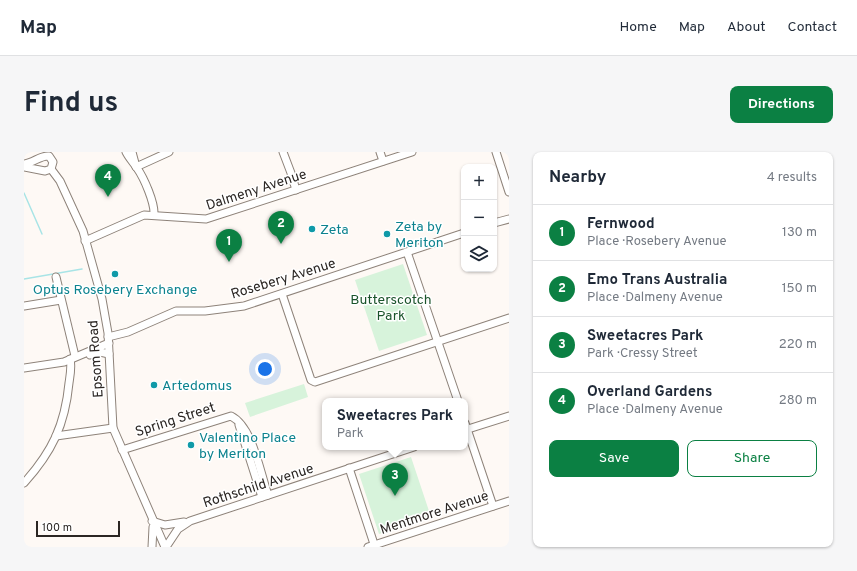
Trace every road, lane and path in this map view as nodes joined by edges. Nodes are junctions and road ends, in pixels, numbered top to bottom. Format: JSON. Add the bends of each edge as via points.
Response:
{"nodes":[{"id":1,"x":126,"y":152,"type":"edge"},
{"id":2,"x":132,"y":152,"type":"edge"},
{"id":3,"x":169,"y":152,"type":"edge"},
{"id":4,"x":283,"y":152,"type":"edge"},
{"id":5,"x":380,"y":152,"type":"edge"},
{"id":6,"x":412,"y":152,"type":"edge"},
{"id":7,"x":496,"y":152,"type":"edge"},
{"id":8,"x":42,"y":156,"type":"edge"},
{"id":9,"x":386,"y":157,"type":"edge"},
{"id":10,"x":24,"y":166,"type":"edge"},
{"id":11,"x":136,"y":167,"type":"junction"},
{"id":12,"x":51,"y":168,"type":"junction"},
{"id":13,"x":42,"y":170,"type":"junction"},
{"id":14,"x":296,"y":190,"type":"junction"},
{"id":15,"x":509,"y":192,"type":"edge"},
{"id":16,"x":154,"y":215,"type":"junction"},
{"id":17,"x":509,"y":219,"type":"edge"},
{"id":18,"x":497,"y":223,"type":"edge"},
{"id":19,"x":461,"y":234,"type":"edge"},
{"id":20,"x":86,"y":240,"type":"junction"},
{"id":21,"x":407,"y":252,"type":"junction"},
{"id":22,"x":56,"y":277,"type":"dead end"},
{"id":23,"x":282,"y":294,"type":"junction"},
{"id":24,"x":61,"y":300,"type":"junction"},
{"id":25,"x":24,"y":306,"type":"edge"},
{"id":26,"x":509,"y":318,"type":"edge"},
{"id":27,"x":108,"y":340,"type":"junction"},
{"id":28,"x":439,"y":341,"type":"junction"},
{"id":29,"x":109,"y":354,"type":"junction"},
{"id":30,"x":72,"y":360,"type":"junction"},
{"id":31,"x":59,"y":365,"type":"junction"},
{"id":32,"x":24,"y":368,"type":"edge"},
{"id":33,"x":24,"y":372,"type":"edge"},
{"id":34,"x":457,"y":398,"type":"edge"},
{"id":35,"x":509,"y":416,"type":"edge"},
{"id":36,"x":237,"y":420,"type":"junction"},
{"id":37,"x":468,"y":427,"type":"edge"},
{"id":38,"x":112,"y":428,"type":"junction"},
{"id":39,"x":468,"y":434,"type":"edge"},
{"id":40,"x":56,"y":436,"type":"junction"},
{"id":41,"x":122,"y":450,"type":"junction"},
{"id":42,"x":405,"y":450,"type":"edge"},
{"id":43,"x":256,"y":457,"type":"junction"},
{"id":44,"x":349,"y":468,"type":"junction"},
{"id":45,"x":253,"y":469,"type":"junction"},
{"id":46,"x":24,"y":483,"type":"edge"},
{"id":47,"x":265,"y":496,"type":"junction"},
{"id":48,"x":509,"y":501,"type":"edge"},
{"id":49,"x":493,"y":506,"type":"junction"},
{"id":50,"x":194,"y":520,"type":"junction"},
{"id":51,"x":152,"y":521,"type":"junction"},
{"id":52,"x":372,"y":546,"type":"edge"},
{"id":53,"x":152,"y":547,"type":"edge"},
{"id":54,"x":165,"y":547,"type":"edge"}],
"edges":[{"from":1,"to":11,"type":"street","via":[[130,162]]},
{"from":2,"to":11,"type":"street"},
{"from":3,"to":11,"type":"street"},
{"from":4,"to":14,"type":"street"},
{"from":5,"to":9,"type":"street"},
{"from":6,"to":9,"type":"street","name":"Dalmeny Avenue"},
{"from":7,"to":15,"type":"street"},
{"from":8,"to":10,"type":"street"},
{"from":8,"to":12,"type":"street","name":"Epsom Road","via":[[52,160]]},
{"from":8,"to":13,"type":"street","via":[[39,167]]},
{"from":9,"to":14,"type":"street","name":"Dalmeny Avenue"},
{"from":10,"to":13,"type":"street"},
{"from":11,"to":16,"type":"street","via":[[154,205]]},
{"from":12,"to":13,"type":"street"},
{"from":12,"to":20,"type":"street","name":"Epsom Road","via":[[60,181]]},
{"from":14,"to":16,"type":"street","name":"Dalmeny Avenue","via":[[206,219]]},
{"from":16,"to":20,"type":"street","name":"Dalmeny Avenue","via":[[140,217]]},
{"from":17,"to":18,"type":"street"},
{"from":19,"to":21,"type":"street","name":"Rosebery Avenue"},
{"from":20,"to":27,"type":"street","name":"Epsom Road","via":[[102,300]]},
{"from":21,"to":23,"type":"street","name":"Rosebery Avenue"},
{"from":21,"to":28,"type":"street"},
{"from":22,"to":24,"type":"street"},
{"from":23,"to":27,"type":"street","name":"Rosebery Avenue","via":[[237,308],[176,311]]},
{"from":23,"to":28,"type":"street","via":[[311,380],[315,382]]},
{"from":24,"to":25,"type":"street"},
{"from":24,"to":30,"type":"street"},
{"from":26,"to":28,"type":"street"},
{"from":27,"to":29,"type":"street","name":"Epsom Road"},
{"from":27,"to":30,"type":"street","name":"Rosebery Avenue"},
{"from":28,"to":34,"type":"street"},
{"from":29,"to":30,"type":"street","via":[[96,352]]},
{"from":29,"to":38,"type":"street","name":"Epsom Road"},
{"from":30,"to":31,"type":"street"},
{"from":30,"to":40,"type":"street","via":[[66,411]]},
{"from":31,"to":32,"type":"street"},
{"from":31,"to":33,"type":"street"},
{"from":35,"to":37,"type":"street"},
{"from":36,"to":41,"type":"street","name":"Spring Street","via":[[231,416],[223,417]]},
{"from":36,"to":43,"type":"street","via":[[248,435]]},
{"from":36,"to":45,"type":"street"},
{"from":38,"to":40,"type":"street"},
{"from":38,"to":41,"type":"street","name":"Epsom Road"},
{"from":39,"to":49,"type":"street"},
{"from":40,"to":46,"type":"street","via":[[41,463]]},
{"from":41,"to":51,"type":"street","name":"Epsom Road"},
{"from":42,"to":44,"type":"street","name":"Rothschild Avenue"},
{"from":43,"to":45,"type":"street"},
{"from":43,"to":47,"type":"street"},
{"from":44,"to":47,"type":"street","name":"Rothschild Avenue"},
{"from":44,"to":52,"type":"street"},
{"from":45,"to":47,"type":"street"},
{"from":47,"to":50,"type":"street","name":"Rothschild Avenue"},
{"from":48,"to":49,"type":"street","name":"Mentmore Avenue"},
{"from":49,"to":52,"type":"street","name":"Mentmore Avenue"},
{"from":50,"to":51,"type":"street","via":[[166,525]]},
{"from":50,"to":54,"type":"street","name":"Rothschild Avenue","via":[[180,527]]},
{"from":51,"to":53,"type":"street"},
{"from":51,"to":54,"type":"street","name":"Epsom Road"}]}
